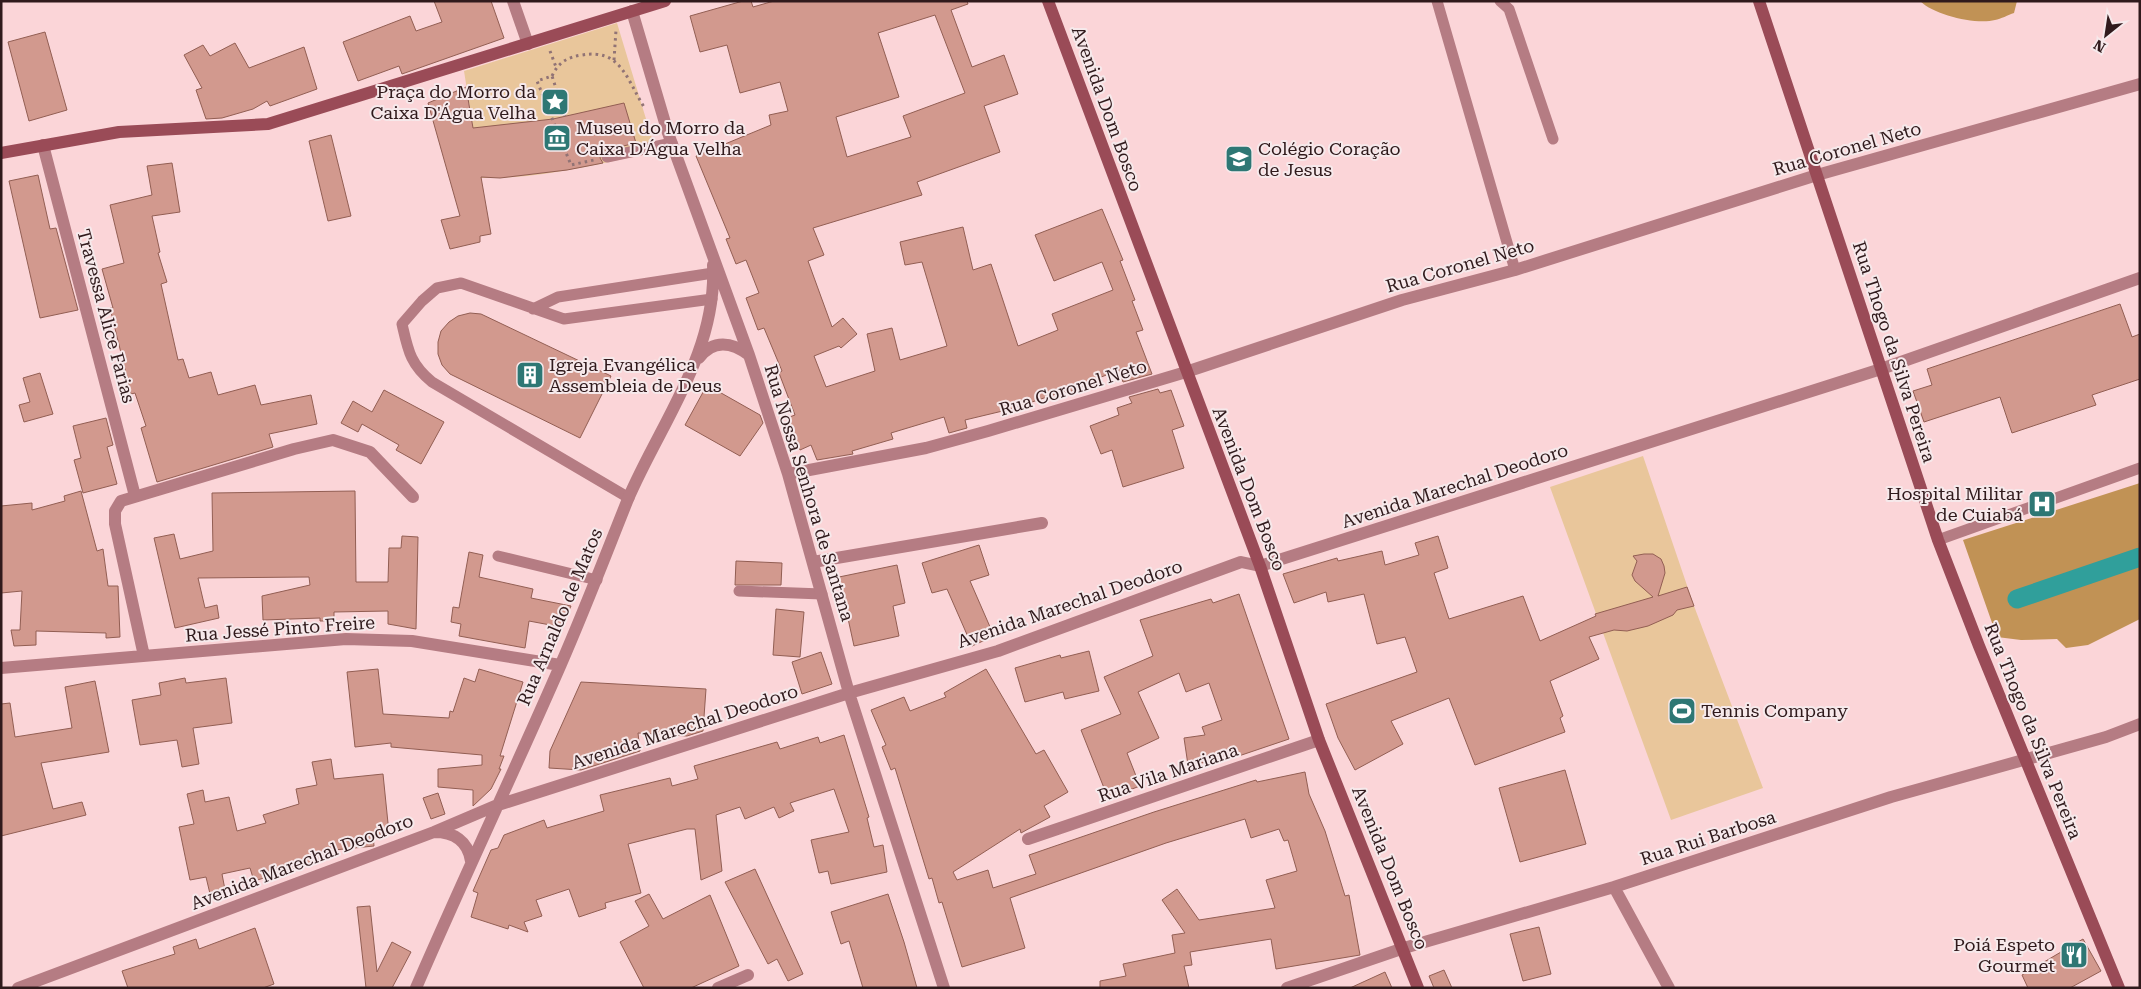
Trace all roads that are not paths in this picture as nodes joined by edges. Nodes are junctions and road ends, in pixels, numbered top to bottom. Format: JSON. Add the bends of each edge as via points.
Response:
{"nodes":[{"id":1,"x":513,"y":1,"type":"edge"},
{"id":2,"x":664,"y":1,"type":"edge"},
{"id":3,"x":1048,"y":1,"type":"edge"},
{"id":4,"x":1437,"y":1,"type":"edge"},
{"id":5,"x":1500,"y":1,"type":"edge"},
{"id":6,"x":1759,"y":1,"type":"edge"},
{"id":7,"x":632,"y":11,"type":"junction"},
{"id":8,"x":528,"y":44,"type":"junction"},
{"id":9,"x":2140,"y":84,"type":"edge"},
{"id":10,"x":1553,"y":138,"type":"dead end"},
{"id":11,"x":672,"y":143,"type":"junction"},
{"id":12,"x":43,"y":146,"type":"junction"},
{"id":13,"x":1,"y":153,"type":"edge"},
{"id":14,"x":607,"y":157,"type":"road end"},
{"id":15,"x":1816,"y":175,"type":"junction"},
{"id":16,"x":712,"y":255,"type":"junction"},
{"id":17,"x":1514,"y":270,"type":"junction"},
{"id":18,"x":713,"y":273,"type":"junction"},
{"id":19,"x":2140,"y":278,"type":"edge"},
{"id":20,"x":712,"y":299,"type":"junction"},
{"id":21,"x":532,"y":309,"type":"junction"},
{"id":22,"x":748,"y":355,"type":"junction"},
{"id":23,"x":698,"y":360,"type":"junction"},
{"id":24,"x":1881,"y":370,"type":"junction"},
{"id":25,"x":1186,"y":372,"type":"junction"},
{"id":26,"x":2140,"y":468,"type":"edge"},
{"id":27,"x":788,"y":474,"type":"junction"},
{"id":28,"x":135,"y":496,"type":"junction"},
{"id":29,"x":413,"y":497,"type":"dead end"},
{"id":30,"x":629,"y":498,"type":"junction"},
{"id":31,"x":1042,"y":523,"type":"dead end"},
{"id":32,"x":1938,"y":540,"type":"junction"},
{"id":33,"x":498,"y":556,"type":"dead end"},
{"id":34,"x":814,"y":562,"type":"junction"},
{"id":35,"x":1260,"y":566,"type":"junction"},
{"id":36,"x":597,"y":580,"type":"junction"},
{"id":37,"x":739,"y":591,"type":"dead end"},
{"id":38,"x":822,"y":594,"type":"junction"},
{"id":39,"x":144,"y":656,"type":"junction"},
{"id":40,"x":560,"y":665,"type":"junction"},
{"id":41,"x":1,"y":668,"type":"edge"},
{"id":42,"x":849,"y":693,"type":"junction"},
{"id":43,"x":2140,"y":724,"type":"edge"},
{"id":44,"x":1319,"y":740,"type":"junction"},
{"id":45,"x":2026,"y":760,"type":"junction"},
{"id":46,"x":496,"y":806,"type":"junction"},
{"id":47,"x":434,"y":832,"type":"junction"},
{"id":48,"x":1028,"y":839,"type":"dead end"},
{"id":49,"x":471,"y":861,"type":"junction"},
{"id":50,"x":1614,"y":886,"type":"junction"},
{"id":51,"x":1404,"y":948,"type":"junction"},
{"id":52,"x":748,"y":975,"type":"dead end"},
{"id":53,"x":18,"y":988,"type":"edge"},
{"id":54,"x":416,"y":988,"type":"edge"},
{"id":55,"x":718,"y":988,"type":"edge"},
{"id":56,"x":944,"y":988,"type":"edge"},
{"id":57,"x":1287,"y":988,"type":"edge"},
{"id":58,"x":1418,"y":988,"type":"edge"},
{"id":59,"x":1669,"y":988,"type":"edge"},
{"id":60,"x":2119,"y":988,"type":"edge"}],
"edges":[{"from":1,"to":8,"type":"street"},
{"from":2,"to":7,"type":"street"},
{"from":3,"to":25,"type":"street","name":"Avenida Dom Bosco"},
{"from":4,"to":17,"type":"lane"},
{"from":5,"to":10,"type":"lane","via":[[1509,10]]},
{"from":6,"to":15,"type":"street","name":"Rua Thogo da Silva Pereira"},
{"from":7,"to":8,"type":"street"},
{"from":7,"to":11,"type":"street","name":"Rua Nossa Senhora de Santana"},
{"from":8,"to":12,"type":"street","via":[[268,124],[119,132]]},
{"from":9,"to":15,"type":"street","name":"Rua Coronel Neto"},
{"from":11,"to":14,"type":"lane"},
{"from":11,"to":16,"type":"street","name":"Rua Nossa Senhora de Santana"},
{"from":12,"to":13,"type":"street"},
{"from":12,"to":28,"type":"street","name":"Travessa Alice Farias"},
{"from":15,"to":17,"type":"street","name":"Rua Coronel Neto"},
{"from":15,"to":24,"type":"street","name":"Rua Thogo da Silva Pereira"},
{"from":16,"to":18,"type":"street","name":"Rua Arnaldo de Matos"},
{"from":16,"to":22,"type":"street","name":"Rua Nossa Senhora de Santana"},
{"from":17,"to":25,"type":"street","name":"Rua Coronel Neto","via":[[1402,300]]},
{"from":18,"to":20,"type":"street","name":"Rua Arnaldo de Matos"},
{"from":18,"to":21,"type":"lane","via":[[558,297]]},
{"from":19,"to":24,"type":"street","name":"Avenida Marechal Deodoro"},
{"from":20,"to":21,"type":"lane","via":[[564,319]]},
{"from":20,"to":23,"type":"street","name":"Rua Arnaldo de Matos"},
{"from":21,"to":30,"type":"lane","via":[[460,283],[437,288],[402,324],[409,355],[418,370],[432,382]]},
{"from":22,"to":23,"type":"street","via":[[723,344],[707,349]]},
{"from":22,"to":27,"type":"street","name":"Rua Nossa Senhora de Santana"},
{"from":23,"to":30,"type":"street","name":"Rua Arnaldo de Matos"},
{"from":24,"to":32,"type":"street","name":"Rua Thogo da Silva Pereira"},
{"from":24,"to":35,"type":"street","name":"Avenida Marechal Deodoro"},
{"from":25,"to":27,"type":"street","name":"Rua Coronel Neto","via":[[926,448]]},
{"from":25,"to":35,"type":"street","name":"Avenida Dom Bosco"},
{"from":26,"to":32,"type":"lane"},
{"from":27,"to":34,"type":"street","name":"Rua Nossa Senhora de Santana"},
{"from":28,"to":29,"type":"street","via":[[333,440],[370,452]]},
{"from":28,"to":39,"type":"street","via":[[121,501],[115,511],[115,524]]},
{"from":30,"to":36,"type":"street","name":"Rua Arnaldo de Matos"},
{"from":31,"to":34,"type":"street"},
{"from":32,"to":45,"type":"street","name":"Rua Thogo da Silva Pereira"},
{"from":33,"to":36,"type":"lane"},
{"from":34,"to":38,"type":"street","name":"Rua Nossa Senhora de Santana"},
{"from":35,"to":42,"type":"street","name":"Avenida Marechal Deodoro","via":[[1241,562],[998,651]]},
{"from":35,"to":44,"type":"street","name":"Avenida Dom Bosco"},
{"from":36,"to":40,"type":"street","name":"Rua Arnaldo de Matos"},
{"from":37,"to":38,"type":"lane"},
{"from":38,"to":42,"type":"street","name":"Rua Nossa Senhora de Santana"},
{"from":39,"to":40,"type":"street","name":"Rua Jessé Pinto Freire","via":[[346,638],[412,641]]},
{"from":39,"to":41,"type":"street","name":"Rua Jessé Pinto Freire"},
{"from":40,"to":46,"type":"street","name":"Rua Arnaldo de Matos"},
{"from":42,"to":46,"type":"street","name":"Avenida Marechal Deodoro"},
{"from":42,"to":56,"type":"street","name":"Rua Nossa Senhora de Santana"},
{"from":43,"to":45,"type":"street","name":"Rua Rui Barbosa"},
{"from":44,"to":48,"type":"street","name":"Rua Vila Mariana"},
{"from":44,"to":51,"type":"street","name":"Avenida Dom Bosco"},
{"from":45,"to":50,"type":"street","name":"Rua Rui Barbosa","via":[[1891,797]]},
{"from":45,"to":60,"type":"street","name":"Rua Thogo da Silva Pereira"},
{"from":46,"to":47,"type":"street","name":"Avenida Marechal Deodoro"},
{"from":46,"to":49,"type":"street","name":"Rua Arnaldo de Matos"},
{"from":47,"to":49,"type":"street","via":[[451,834],[462,841],[470,852]]},
{"from":47,"to":53,"type":"street","name":"Avenida Marechal Deodoro"},
{"from":49,"to":54,"type":"street","name":"Rua Arnaldo de Matos"},
{"from":50,"to":51,"type":"street","name":"Rua Rui Barbosa"},
{"from":50,"to":59,"type":"street"},
{"from":51,"to":57,"type":"street","name":"Rua Rui Barbosa"},
{"from":51,"to":58,"type":"street","name":"Avenida Dom Bosco"},
{"from":52,"to":55,"type":"street"}]}
